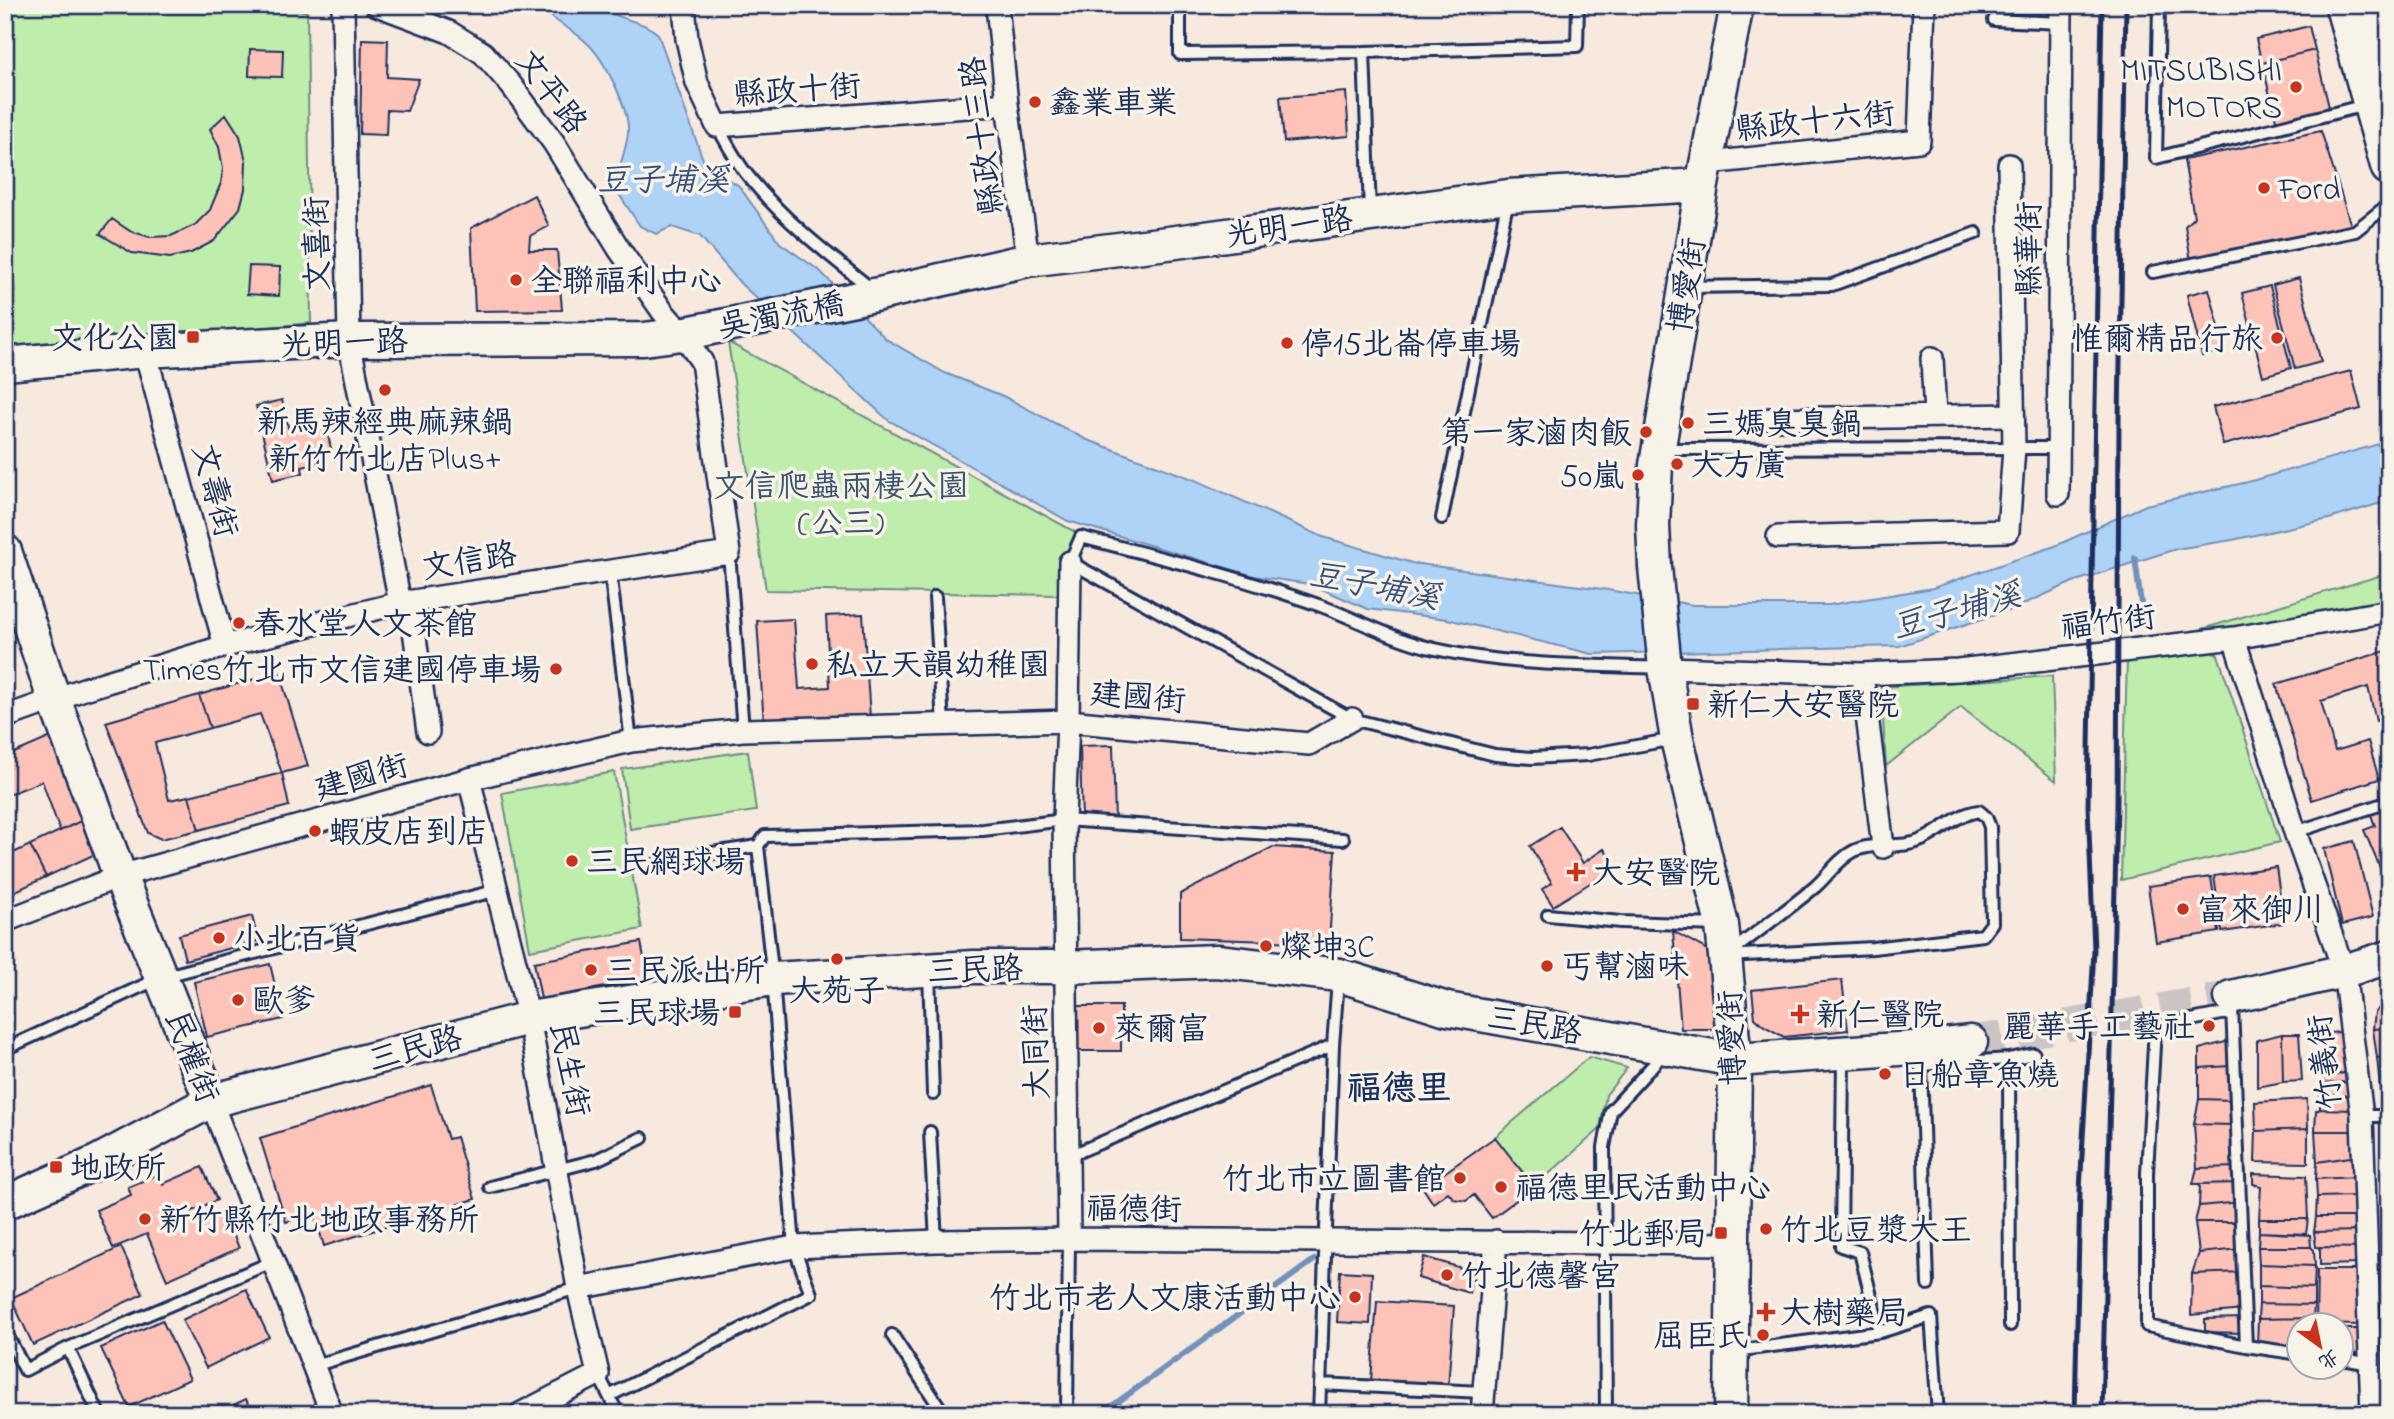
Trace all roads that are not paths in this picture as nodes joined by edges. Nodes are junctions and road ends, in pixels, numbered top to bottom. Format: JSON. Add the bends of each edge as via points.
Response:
{"nodes":[{"id":1,"x":343,"y":5,"type":"edge"},
{"id":2,"x":377,"y":5,"type":"edge"},
{"id":3,"x":684,"y":5,"type":"edge"},
{"id":4,"x":998,"y":5,"type":"edge"},
{"id":5,"x":1180,"y":5,"type":"edge"},
{"id":6,"x":1578,"y":5,"type":"edge"},
{"id":7,"x":1737,"y":5,"type":"edge"},
{"id":8,"x":1924,"y":5,"type":"edge"},
{"id":9,"x":2159,"y":5,"type":"edge"},
{"id":10,"x":2343,"y":5,"type":"edge"},
{"id":11,"x":2373,"y":5,"type":"edge"},
{"id":12,"x":2061,"y":14,"type":"edge"},
{"id":13,"x":1994,"y":20,"type":"dead end"},
{"id":14,"x":1364,"y":52,"type":"junction"},
{"id":15,"x":2389,"y":59,"type":"edge"},
{"id":16,"x":2379,"y":101,"type":"edge"},
{"id":17,"x":1007,"y":104,"type":"junction"},
{"id":18,"x":717,"y":126,"type":"junction"},
{"id":19,"x":2009,"y":165,"type":"dead end"},
{"id":20,"x":2389,"y":167,"type":"edge"},
{"id":21,"x":1705,"y":174,"type":"junction"},
{"id":22,"x":1508,"y":196,"type":"junction"},
{"id":23,"x":2389,"y":204,"type":"edge"},
{"id":24,"x":1371,"y":214,"type":"junction"},
{"id":25,"x":1976,"y":233,"type":"dead end"},
{"id":26,"x":1028,"y":260,"type":"junction"},
{"id":27,"x":2153,"y":272,"type":"dead end"},
{"id":28,"x":1685,"y":287,"type":"junction"},
{"id":29,"x":879,"y":294,"type":"junction"},
{"id":30,"x":682,"y":334,"type":"junction"},
{"id":31,"x":349,"y":340,"type":"junction"},
{"id":32,"x":145,"y":351,"type":"junction"},
{"id":33,"x":1931,"y":358,"type":"dead end"},
{"id":34,"x":5,"y":364,"type":"edge"},
{"id":35,"x":2013,"y":415,"type":"junction"},
{"id":36,"x":1935,"y":416,"type":"junction"},
{"id":37,"x":1770,"y":419,"type":"dead end"},
{"id":38,"x":2014,"y":448,"type":"junction"},
{"id":39,"x":2059,"y":448,"type":"junction"},
{"id":40,"x":1659,"y":449,"type":"junction"},
{"id":41,"x":2058,"y":494,"type":"dead end"},
{"id":42,"x":1442,"y":518,"type":"dead end"},
{"id":43,"x":1778,"y":537,"type":"dead end"},
{"id":44,"x":5,"y":551,"type":"edge"},
{"id":45,"x":729,"y":553,"type":"junction"},
{"id":46,"x":1070,"y":562,"type":"junction"},
{"id":47,"x":610,"y":571,"type":"junction"},
{"id":48,"x":935,"y":597,"type":"dead end"},
{"id":49,"x":405,"y":602,"type":"junction"},
{"id":50,"x":2389,"y":611,"type":"edge"},
{"id":51,"x":2234,"y":638,"type":"junction"},
{"id":52,"x":225,"y":646,"type":"junction"},
{"id":53,"x":1665,"y":668,"type":"junction"},
{"id":54,"x":1863,"y":674,"type":"junction"},
{"id":55,"x":54,"y":699,"type":"junction"},
{"id":56,"x":5,"y":717,"type":"edge"},
{"id":57,"x":1352,"y":719,"type":"junction"},
{"id":58,"x":1068,"y":721,"type":"junction"},
{"id":59,"x":943,"y":724,"type":"junction"},
{"id":60,"x":743,"y":730,"type":"junction"},
{"id":61,"x":428,"y":732,"type":"dead end"},
{"id":62,"x":1677,"y":739,"type":"junction"},
{"id":63,"x":631,"y":741,"type":"junction"},
{"id":64,"x":470,"y":779,"type":"junction"},
{"id":65,"x":2389,"y":802,"type":"edge"},
{"id":66,"x":1064,"y":820,"type":"junction"},
{"id":67,"x":2295,"y":832,"type":"junction"},
{"id":68,"x":1343,"y":839,"type":"dead end"},
{"id":69,"x":758,"y":846,"type":"junction"},
{"id":70,"x":1883,"y":847,"type":"junction"},
{"id":71,"x":659,"y":862,"type":"dead end"},
{"id":72,"x":120,"y":876,"type":"junction"},
{"id":73,"x":498,"y":890,"type":"junction"},
{"id":74,"x":1549,"y":915,"type":"dead end"},
{"id":75,"x":5,"y":921,"type":"edge"},
{"id":76,"x":1723,"y":925,"type":"junction"},
{"id":77,"x":1726,"y":956,"type":"junction"},
{"id":78,"x":2389,"y":957,"type":"edge"},
{"id":79,"x":1064,"y":967,"type":"junction"},
{"id":80,"x":929,"y":969,"type":"junction"},
{"id":81,"x":2344,"y":971,"type":"junction"},
{"id":82,"x":1339,"y":975,"type":"junction"},
{"id":83,"x":163,"y":977,"type":"junction"},
{"id":84,"x":773,"y":979,"type":"junction"},
{"id":85,"x":2232,"y":1004,"type":"junction"},
{"id":86,"x":529,"y":1018,"type":"junction"},
{"id":87,"x":1971,"y":1042,"type":"tunnel mouth"},
{"id":88,"x":1333,"y":1045,"type":"junction"},
{"id":89,"x":1668,"y":1048,"type":"junction"},
{"id":90,"x":5,"y":1049,"type":"edge"},
{"id":91,"x":1843,"y":1052,"type":"junction"},
{"id":92,"x":2034,"y":1054,"type":"dead end"},
{"id":93,"x":1925,"y":1056,"type":"junction"},
{"id":94,"x":2009,"y":1059,"type":"junction"},
{"id":95,"x":1735,"y":1060,"type":"junction"},
{"id":96,"x":933,"y":1094,"type":"dead end"},
{"id":97,"x":211,"y":1101,"type":"junction"},
{"id":98,"x":2362,"y":1116,"type":"junction"},
{"id":99,"x":2389,"y":1116,"type":"edge"},
{"id":100,"x":930,"y":1132,"type":"dead end"},
{"id":101,"x":642,"y":1138,"type":"dead end"},
{"id":102,"x":1069,"y":1156,"type":"junction"},
{"id":103,"x":558,"y":1170,"type":"junction"},
{"id":104,"x":489,"y":1187,"type":"dead end"},
{"id":105,"x":5,"y":1203,"type":"edge"},
{"id":106,"x":1069,"y":1239,"type":"junction"},
{"id":107,"x":936,"y":1241,"type":"junction"},
{"id":108,"x":1326,"y":1241,"type":"junction"},
{"id":109,"x":1496,"y":1241,"type":"junction"},
{"id":110,"x":1605,"y":1243,"type":"junction"},
{"id":111,"x":1734,"y":1244,"type":"junction"},
{"id":112,"x":794,"y":1247,"type":"junction"},
{"id":113,"x":272,"y":1262,"type":"junction"},
{"id":114,"x":1928,"y":1284,"type":"dead end"},
{"id":115,"x":578,"y":1288,"type":"junction"},
{"id":116,"x":2010,"y":1325,"type":"dead end"},
{"id":117,"x":5,"y":1331,"type":"edge"},
{"id":118,"x":1880,"y":1332,"type":"junction"},
{"id":119,"x":892,"y":1335,"type":"dead end"},
{"id":120,"x":2246,"y":1346,"type":"junction"},
{"id":121,"x":68,"y":1348,"type":"junction"},
{"id":122,"x":2286,"y":1351,"type":"edge"},
{"id":123,"x":1732,"y":1352,"type":"junction"},
{"id":124,"x":2356,"y":1361,"type":"edge"},
{"id":125,"x":2371,"y":1364,"type":"junction"},
{"id":126,"x":313,"y":1366,"type":"junction"},
{"id":127,"x":598,"y":1374,"type":"junction"},
{"id":128,"x":1320,"y":1384,"type":"junction"},
{"id":129,"x":1482,"y":1392,"type":"junction"},
{"id":130,"x":609,"y":1396,"type":"junction"},
{"id":131,"x":99,"y":1414,"type":"edge"},
{"id":132,"x":332,"y":1414,"type":"edge"},
{"id":133,"x":520,"y":1414,"type":"edge"},
{"id":134,"x":618,"y":1414,"type":"edge"},
{"id":135,"x":944,"y":1414,"type":"edge"},
{"id":136,"x":1068,"y":1414,"type":"edge"},
{"id":137,"x":1319,"y":1414,"type":"edge"},
{"id":138,"x":1482,"y":1414,"type":"edge"},
{"id":139,"x":1606,"y":1414,"type":"edge"},
{"id":140,"x":1731,"y":1414,"type":"edge"},
{"id":141,"x":1938,"y":1414,"type":"edge"},
{"id":142,"x":2372,"y":1414,"type":"edge"}],
"edges":[{"from":1,"to":31,"type":"street","name":"文喜街"},
{"from":2,"to":30,"type":"street","name":"文平路","via":[[449,32],[483,53],[554,143],[619,249]]},
{"from":3,"to":18,"type":"street","name":"縣政十街","via":[[697,83]]},
{"from":4,"to":17,"type":"street","name":"縣政十三路"},
{"from":5,"to":14,"type":"lane","via":[[1180,54]]},
{"from":6,"to":14,"type":"lane","via":[[1577,46]]},
{"from":7,"to":21,"type":"street","name":"博愛街"},
{"from":8,"to":21,"type":"street","name":"縣政十六街","via":[[1919,141]]},
{"from":9,"to":16,"type":"lane","via":[[2155,158]]},
{"from":10,"to":16,"type":"main road"},
{"from":11,"to":15,"type":"main road"},
{"from":12,"to":13,"type":"lane"},
{"from":12,"to":39,"type":"street","name":"縣華街"},
{"from":14,"to":24,"type":"lane"},
{"from":16,"to":20,"type":"main road"},
{"from":17,"to":18,"type":"street","name":"縣政十街"},
{"from":17,"to":26,"type":"street","name":"縣政十三路"},
{"from":18,"to":29,"type":"lane","via":[[748,176],[775,205],[829,256]]},
{"from":19,"to":35,"type":"street"},
{"from":21,"to":22,"type":"street","name":"光明一路"},
{"from":21,"to":28,"type":"street","name":"博愛街"},
{"from":22,"to":24,"type":"street","name":"光明一路"},
{"from":22,"to":42,"type":"lane"},
{"from":23,"to":27,"type":"lane","via":[[2355,231]]},
{"from":24,"to":26,"type":"street","name":"光明一路"},
{"from":25,"to":28,"type":"lane","via":[[1832,285]]},
{"from":26,"to":29,"type":"street","name":"光明一路"},
{"from":28,"to":40,"type":"street","name":"博愛街"},
{"from":29,"to":30,"type":"street","name":"吳濁流橋"},
{"from":30,"to":31,"type":"street","name":"光明一路","via":[[644,339]]},
{"from":30,"to":45,"type":"street","via":[[702,362]]},
{"from":31,"to":32,"type":"street","name":"光明一路"},
{"from":31,"to":49,"type":"street","name":"文喜街"},
{"from":32,"to":34,"type":"street","name":"光明一路"},
{"from":32,"to":52,"type":"street","name":"文壽街"},
{"from":33,"to":36,"type":"street"},
{"from":35,"to":36,"type":"street"},
{"from":35,"to":38,"type":"street"},
{"from":36,"to":37,"type":"street"},
{"from":38,"to":39,"type":"lane"},
{"from":38,"to":40,"type":"lane"},
{"from":38,"to":43,"type":"street","via":[[2008,531]]},
{"from":39,"to":41,"type":"street","name":"縣華街"},
{"from":40,"to":53,"type":"street","name":"博愛街","via":[[1654,567]]},
{"from":44,"to":55,"type":"street","name":"民權街"},
{"from":45,"to":47,"type":"street","name":"文信路"},
{"from":45,"to":60,"type":"lane"},
{"from":46,"to":53,"type":"lane","via":[[1081,537],[1322,606],[1385,635],[1433,649],[1503,662]]},
{"from":46,"to":57,"type":"lane"},
{"from":46,"to":58,"type":"street","name":"大同街"},
{"from":47,"to":49,"type":"street","name":"文信路"},
{"from":47,"to":63,"type":"lane"},
{"from":48,"to":59,"type":"lane"},
{"from":49,"to":52,"type":"street","name":"文信路"},
{"from":49,"to":61,"type":"street","name":"文喜街"},
{"from":50,"to":51,"type":"street","name":"福竹街"},
{"from":51,"to":54,"type":"street","name":"福竹街","via":[[1958,670]]},
{"from":51,"to":67,"type":"street","name":"竹義街"},
{"from":52,"to":55,"type":"street","name":"文信路"},
{"from":53,"to":54,"type":"street","name":"福竹街"},
{"from":53,"to":62,"type":"street","name":"博愛街"},
{"from":54,"to":70,"type":"street"},
{"from":55,"to":56,"type":"street","name":"文信路"},
{"from":55,"to":72,"type":"street","name":"民權街"},
{"from":57,"to":58,"type":"street","name":"建國街","via":[[1309,744]]},
{"from":57,"to":62,"type":"lane","via":[[1495,755],[1532,758],[1588,755]]},
{"from":58,"to":59,"type":"street","name":"建國街"},
{"from":58,"to":66,"type":"street","name":"大同街"},
{"from":59,"to":60,"type":"street","name":"建國街"},
{"from":60,"to":63,"type":"street","name":"建國街"},
{"from":62,"to":76,"type":"street","name":"博愛街"},
{"from":63,"to":64,"type":"street","name":"建國街"},
{"from":64,"to":72,"type":"street","name":"建國街"},
{"from":64,"to":73,"type":"street","name":"民生街"},
{"from":65,"to":67,"type":"lane"},
{"from":66,"to":68,"type":"lane"},
{"from":66,"to":69,"type":"lane","via":[[983,830],[765,836]]},
{"from":66,"to":79,"type":"street","name":"大同街"},
{"from":67,"to":81,"type":"street","name":"竹義街"},
{"from":69,"to":71,"type":"lane"},
{"from":69,"to":84,"type":"lane"},
{"from":70,"to":77,"type":"lane","via":[[1867,847],[1842,860]]},
{"from":70,"to":77,"type":"lane","via":[[1925,839],[1964,813],[1979,811],[1990,827],[1992,923],[1987,930],[1970,937],[1885,947]]},
{"from":72,"to":75,"type":"street","name":"建國街"},
{"from":72,"to":83,"type":"street","name":"民權街"},
{"from":73,"to":83,"type":"lane"},
{"from":73,"to":86,"type":"street","name":"民生街"},
{"from":74,"to":76,"type":"lane"},
{"from":76,"to":77,"type":"street","name":"博愛街"},
{"from":77,"to":95,"type":"street","name":"博愛街"},
{"from":78,"to":81,"type":"street"},
{"from":79,"to":80,"type":"street","name":"三民路"},
{"from":79,"to":82,"type":"street","name":"三民路","via":[[1217,961]]},
{"from":79,"to":102,"type":"street","name":"大同街"},
{"from":80,"to":84,"type":"street","name":"三民路"},
{"from":80,"to":96,"type":"lane"},
{"from":81,"to":85,"type":"street"},
{"from":81,"to":98,"type":"street","name":"竹義街"},
{"from":82,"to":88,"type":"lane"},
{"from":82,"to":89,"type":"street","name":"三民路","via":[[1447,1009]]},
{"from":83,"to":90,"type":"lane"},
{"from":83,"to":97,"type":"street","name":"民權街"},
{"from":84,"to":86,"type":"street","name":"三民路"},
{"from":84,"to":112,"type":"lane"},
{"from":85,"to":120,"type":"lane"},
{"from":85,"to":120,"type":"lane","via":[[2155,1027],[2147,1173],[2147,1325]]},
{"from":86,"to":97,"type":"street","name":"三民路"},
{"from":86,"to":103,"type":"street","name":"民生街"},
{"from":87,"to":93,"type":"street","name":"三民路"},
{"from":88,"to":102,"type":"lane"},
{"from":88,"to":108,"type":"lane"},
{"from":89,"to":95,"type":"street","name":"三民路"},
{"from":89,"to":110,"type":"lane","via":[[1611,1111],[1604,1147]]},
{"from":91,"to":93,"type":"street","name":"三民路"},
{"from":91,"to":95,"type":"street","name":"三民路"},
{"from":91,"to":118,"type":"lane","via":[[1841,1246],[1860,1252]]},
{"from":92,"to":94,"type":"lane"},
{"from":93,"to":94,"type":"lane"},
{"from":93,"to":114,"type":"lane"},
{"from":94,"to":116,"type":"lane"},
{"from":95,"to":111,"type":"street","name":"博愛街"},
{"from":97,"to":105,"type":"street","name":"三民路","via":[[95,1163]]},
{"from":97,"to":113,"type":"street","name":"民權街"},
{"from":98,"to":99,"type":"lane"},
{"from":98,"to":125,"type":"street","name":"竹義街"},
{"from":100,"to":107,"type":"lane"},
{"from":101,"to":103,"type":"lane","via":[[596,1160]]},
{"from":102,"to":106,"type":"street","name":"大同街"},
{"from":103,"to":104,"type":"lane"},
{"from":103,"to":115,"type":"street","name":"民生街"},
{"from":106,"to":107,"type":"street","name":"福德街"},
{"from":106,"to":108,"type":"street","name":"福德街"},
{"from":106,"to":136,"type":"lane","name":"大同街"},
{"from":107,"to":112,"type":"street","name":"福德街"},
{"from":108,"to":109,"type":"street","name":"福德街"},
{"from":108,"to":128,"type":"lane"},
{"from":109,"to":110,"type":"street","name":"福德街"},
{"from":109,"to":129,"type":"street"},
{"from":110,"to":111,"type":"street","name":"福德街"},
{"from":110,"to":139,"type":"lane"},
{"from":111,"to":123,"type":"street","name":"博愛街"},
{"from":112,"to":115,"type":"street","name":"福德街"},
{"from":112,"to":130,"type":"lane","via":[[811,1294]]},
{"from":113,"to":121,"type":"lane"},
{"from":113,"to":126,"type":"street","name":"民權街"},
{"from":115,"to":126,"type":"lane"},
{"from":115,"to":127,"type":"street","name":"民生街"},
{"from":117,"to":121,"type":"lane","via":[[25,1370]]},
{"from":118,"to":123,"type":"lane"},
{"from":118,"to":141,"type":"lane","via":[[1931,1316]]},
{"from":119,"to":135,"type":"lane"},
{"from":120,"to":122,"type":"lane"},
{"from":121,"to":131,"type":"lane"},
{"from":123,"to":140,"type":"street","name":"博愛街"},
{"from":124,"to":125,"type":"lane"},
{"from":125,"to":142,"type":"street","name":"竹義街"},
{"from":126,"to":132,"type":"street","name":"民權街"},
{"from":127,"to":130,"type":"lane"},
{"from":127,"to":133,"type":"street"},
{"from":128,"to":129,"type":"lane"},
{"from":128,"to":137,"type":"lane"},
{"from":129,"to":138,"type":"street"},
{"from":130,"to":134,"type":"lane"}]}
